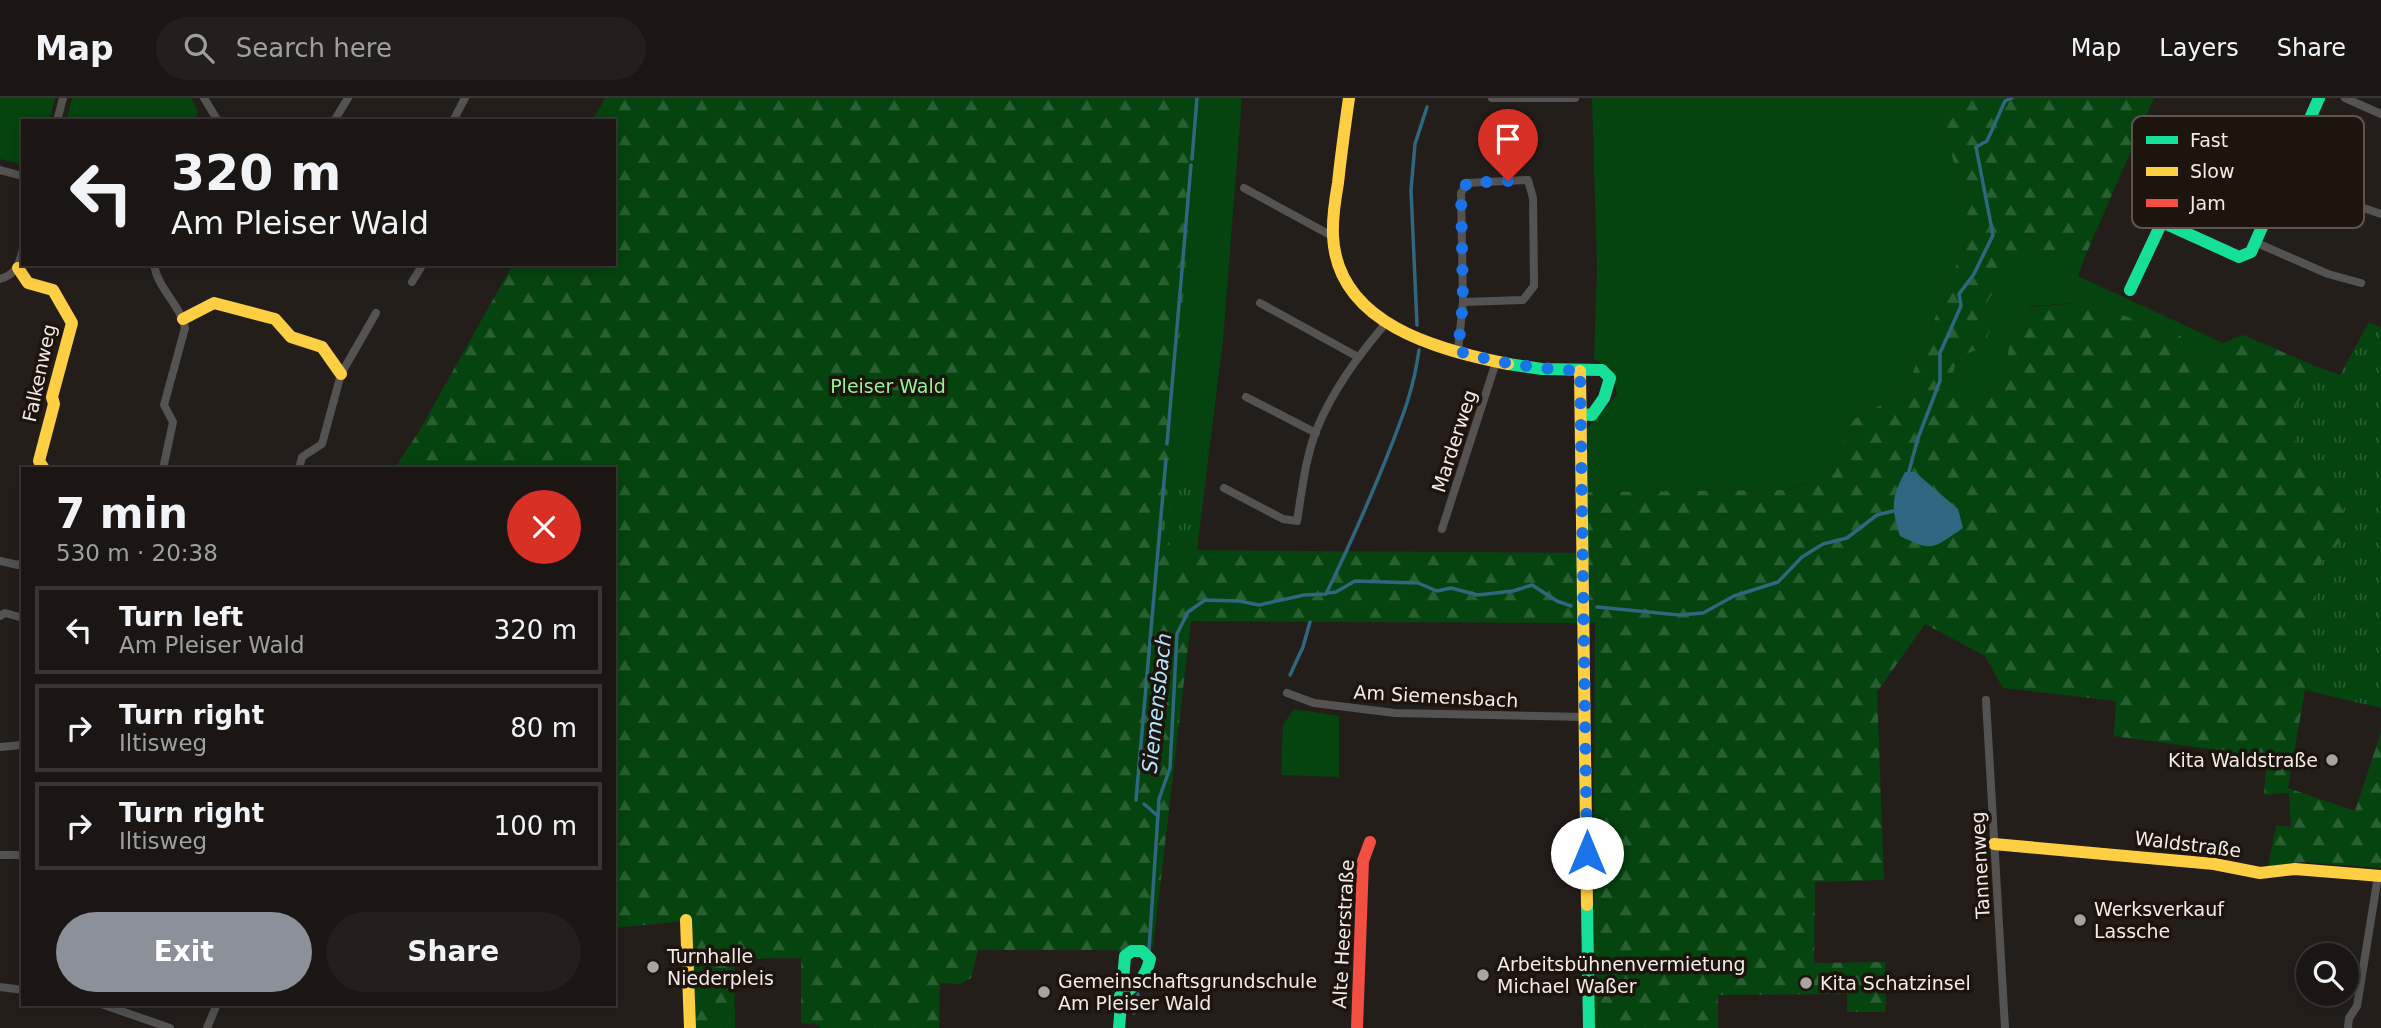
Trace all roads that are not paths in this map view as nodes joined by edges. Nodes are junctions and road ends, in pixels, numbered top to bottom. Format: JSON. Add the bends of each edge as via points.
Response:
{"nodes":[{"id":1,"x":63,"y":98,"type":"edge"},
{"id":2,"x":204,"y":98,"type":"edge"},
{"id":3,"x":348,"y":98,"type":"edge"},
{"id":4,"x":465,"y":98,"type":"edge"},
{"id":5,"x":1349,"y":98,"type":"edge"},
{"id":6,"x":1492,"y":98,"type":"edge"},
{"id":7,"x":1575,"y":98,"type":"edge"},
{"id":8,"x":2319,"y":98,"type":"edge"},
{"id":9,"x":2345,"y":98,"type":"edge"},
{"id":10,"x":2381,"y":114,"type":"edge"},
{"id":11,"x":2311,"y":116,"type":"edge"},
{"id":12,"x":58,"y":119,"type":"edge"},
{"id":13,"x":217,"y":119,"type":"edge"},
{"id":14,"x":335,"y":119,"type":"edge"},
{"id":15,"x":454,"y":119,"type":"edge"},
{"id":16,"x":0,"y":170,"type":"edge"},
{"id":17,"x":21,"y":175,"type":"edge"},
{"id":18,"x":1244,"y":187,"type":"dead end"},
{"id":19,"x":2364,"y":208,"type":"edge"},
{"id":20,"x":2381,"y":214,"type":"edge"},
{"id":21,"x":2159,"y":228,"type":"edge"},
{"id":22,"x":2175,"y":228,"type":"edge"},
{"id":23,"x":2264,"y":228,"type":"edge"},
{"id":24,"x":1332,"y":236,"type":"junction"},
{"id":25,"x":2257,"y":243,"type":"junction"},
{"id":26,"x":21,"y":256,"type":"edge"},
{"id":27,"x":154,"y":266,"type":"edge"},
{"id":28,"x":419,"y":266,"type":"edge"},
{"id":29,"x":18,"y":268,"type":"junction"},
{"id":30,"x":0,"y":279,"type":"edge"},
{"id":31,"x":412,"y":282,"type":"dead end"},
{"id":32,"x":2361,"y":283,"type":"dead end"},
{"id":33,"x":2130,"y":290,"type":"dead end"},
{"id":34,"x":1463,"y":302,"type":"junction"},
{"id":35,"x":1260,"y":303,"type":"dead end"},
{"id":36,"x":376,"y":313,"type":"dead end"},
{"id":37,"x":183,"y":319,"type":"junction"},
{"id":38,"x":1386,"y":323,"type":"junction"},
{"id":39,"x":1458,"y":351,"type":"junction"},
{"id":40,"x":1358,"y":356,"type":"junction"},
{"id":41,"x":1496,"y":362,"type":"junction"},
{"id":42,"x":1580,"y":371,"type":"junction"},
{"id":43,"x":341,"y":374,"type":"junction"},
{"id":44,"x":1246,"y":397,"type":"dead end"},
{"id":45,"x":1582,"y":414,"type":"junction"},
{"id":46,"x":1316,"y":433,"type":"junction"},
{"id":47,"x":43,"y":467,"type":"edge"},
{"id":48,"x":163,"y":467,"type":"edge"},
{"id":49,"x":300,"y":467,"type":"edge"},
{"id":50,"x":1224,"y":488,"type":"dead end"},
{"id":51,"x":1442,"y":529,"type":"dead end"},
{"id":52,"x":0,"y":561,"type":"edge"},
{"id":53,"x":21,"y":563,"type":"edge"},
{"id":54,"x":0,"y":616,"type":"edge"},
{"id":55,"x":21,"y":617,"type":"edge"},
{"id":56,"x":1287,"y":693,"type":"dead end"},
{"id":57,"x":1986,"y":700,"type":"dead end"},
{"id":58,"x":1586,"y":717,"type":"junction"},
{"id":59,"x":21,"y":745,"type":"edge"},
{"id":60,"x":0,"y":747,"type":"edge"},
{"id":61,"x":1370,"y":842,"type":"dead end"},
{"id":62,"x":1994,"y":844,"type":"junction"},
{"id":63,"x":0,"y":855,"type":"edge"},
{"id":64,"x":21,"y":855,"type":"edge"},
{"id":65,"x":2379,"y":876,"type":"edge"},
{"id":66,"x":686,"y":920,"type":"dead end"},
{"id":67,"x":0,"y":988,"type":"edge"},
{"id":68,"x":21,"y":990,"type":"edge"},
{"id":69,"x":1120,"y":996,"type":"dead end"},
{"id":70,"x":107,"y":1006,"type":"edge"},
{"id":71,"x":216,"y":1006,"type":"edge"},
{"id":72,"x":170,"y":1028,"type":"edge"},
{"id":73,"x":207,"y":1028,"type":"edge"},
{"id":74,"x":690,"y":1028,"type":"edge"},
{"id":75,"x":1119,"y":1028,"type":"edge"},
{"id":76,"x":1357,"y":1028,"type":"edge"},
{"id":77,"x":1589,"y":1028,"type":"edge"},
{"id":78,"x":2005,"y":1028,"type":"edge"},
{"id":79,"x":2348,"y":1028,"type":"edge"}],
"edges":[{"from":1,"to":12,"type":"street"},
{"from":2,"to":13,"type":"street"},
{"from":3,"to":14,"type":"street"},
{"from":4,"to":15,"type":"street"},
{"from":5,"to":24,"type":"street"},
{"from":6,"to":7,"type":"street"},
{"from":8,"to":11,"type":"street"},
{"from":9,"to":10,"type":"street"},
{"from":16,"to":17,"type":"street"},
{"from":18,"to":24,"type":"street"},
{"from":19,"to":20,"type":"street"},
{"from":21,"to":33,"type":"street"},
{"from":22,"to":25,"type":"street","via":[[2239,257]]},
{"from":23,"to":25,"type":"street"},
{"from":24,"to":38,"type":"street","via":[[1351,288]]},
{"from":25,"to":32,"type":"street"},
{"from":26,"to":29,"type":"street"},
{"from":27,"to":37,"type":"street"},
{"from":28,"to":31,"type":"street"},
{"from":29,"to":30,"type":"street"},
{"from":29,"to":47,"type":"street","name":"Falkenweg","via":[[29,283],[53,290],[72,323],[39,461]]},
{"from":34,"to":34,"type":"street","via":[[1461,193],[1467,183],[1528,180],[1533,198],[1534,286],[1523,300]]},
{"from":34,"to":39,"type":"street"},
{"from":35,"to":40,"type":"street"},
{"from":36,"to":43,"type":"street"},
{"from":37,"to":43,"type":"street","via":[[214,303],[275,319],[291,337],[322,346]]},
{"from":37,"to":48,"type":"street","via":[[185,328],[164,405],[173,422]]},
{"from":38,"to":39,"type":"street"},
{"from":38,"to":40,"type":"street"},
{"from":39,"to":41,"type":"street"},
{"from":40,"to":46,"type":"street","via":[[1331,398]]},
{"from":41,"to":42,"type":"street"},
{"from":41,"to":51,"type":"street","name":"Marderweg"},
{"from":42,"to":45,"type":"street"},
{"from":42,"to":45,"type":"street","via":[[1602,370],[1609,378],[1597,409],[1592,415]]},
{"from":43,"to":49,"type":"street","via":[[322,444],[302,457]]},
{"from":44,"to":46,"type":"street"},
{"from":45,"to":58,"type":"street"},
{"from":46,"to":50,"type":"street","via":[[1297,521],[1283,519]]},
{"from":52,"to":53,"type":"street"},
{"from":54,"to":55,"type":"street"},
{"from":56,"to":58,"type":"street","name":"Am Siemensbach","via":[[1314,703],[1395,713]]},
{"from":57,"to":62,"type":"street","name":"Tannenweg"},
{"from":58,"to":77,"type":"street"},
{"from":59,"to":60,"type":"street"},
{"from":61,"to":76,"type":"street","name":"Alte Heerstraße","via":[[1363,861]]},
{"from":62,"to":65,"type":"street","name":"Waldstraße","via":[[2214,864],[2260,873],[2295,869]]},
{"from":62,"to":78,"type":"street","name":"Tannenweg"},
{"from":63,"to":64,"type":"street"},
{"from":65,"to":79,"type":"street","name":"Waldstraße","via":[[2357,1006]]},
{"from":66,"to":74,"type":"street"},
{"from":67,"to":68,"type":"street"},
{"from":69,"to":75,"type":"street"},
{"from":70,"to":72,"type":"street"},
{"from":71,"to":73,"type":"street"}]}
